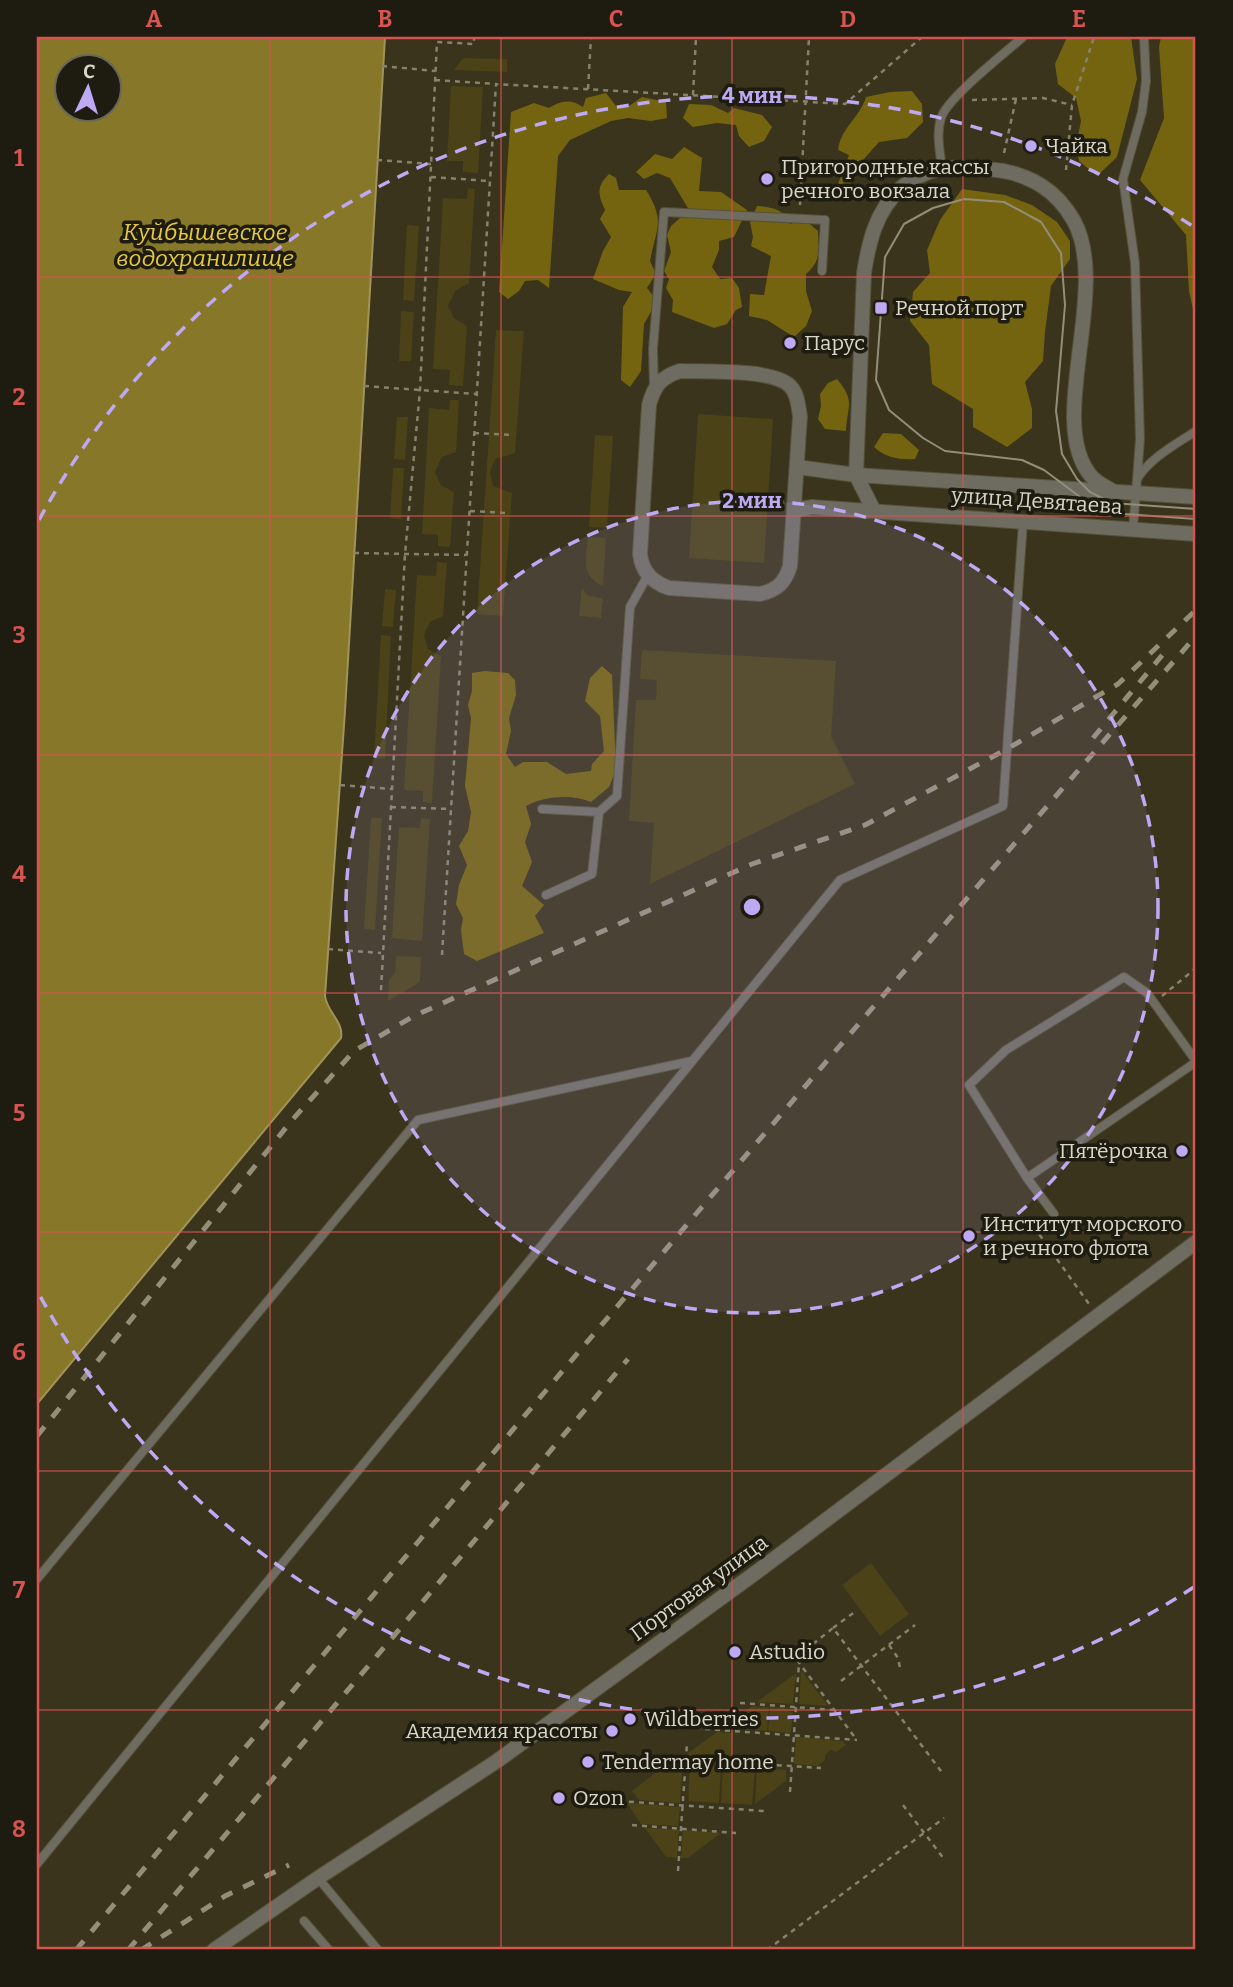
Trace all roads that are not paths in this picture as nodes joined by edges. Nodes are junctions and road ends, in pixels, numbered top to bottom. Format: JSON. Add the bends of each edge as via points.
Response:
{"nodes":[{"id":1,"x":1023,"y":37,"type":"edge"},
{"id":2,"x":1144,"y":37,"type":"edge"},
{"id":3,"x":942,"y":168,"type":"junction"},
{"id":4,"x":822,"y":271,"type":"dead end"},
{"id":5,"x":654,"y":388,"type":"junction"},
{"id":6,"x":1196,"y":431,"type":"edge"},
{"id":7,"x":797,"y":467,"type":"junction"},
{"id":8,"x":856,"y":475,"type":"junction"},
{"id":9,"x":1136,"y":486,"type":"junction"},
{"id":10,"x":1113,"y":491,"type":"junction"},
{"id":11,"x":1196,"y":497,"type":"edge"},
{"id":12,"x":795,"y":510,"type":"junction"},
{"id":13,"x":874,"y":511,"type":"junction"},
{"id":14,"x":1023,"y":522,"type":"junction"},
{"id":15,"x":1133,"y":529,"type":"junction"},
{"id":16,"x":1196,"y":534,"type":"edge"},
{"id":17,"x":648,"y":575,"type":"junction"},
{"id":18,"x":542,"y":808,"type":"dead end"},
{"id":19,"x":599,"y":812,"type":"junction"},
{"id":20,"x":546,"y":895,"type":"dead end"},
{"id":21,"x":692,"y":1061,"type":"junction"},
{"id":22,"x":1196,"y":1062,"type":"edge"},
{"id":23,"x":1027,"y":1178,"type":"junction"},
{"id":24,"x":1054,"y":1214,"type":"road end"},
{"id":25,"x":1196,"y":1242,"type":"edge"},
{"id":26,"x":37,"y":1579,"type":"edge"},
{"id":27,"x":37,"y":1864,"type":"edge"},
{"id":28,"x":318,"y":1878,"type":"junction"},
{"id":29,"x":304,"y":1921,"type":"dead end"},
{"id":30,"x":214,"y":1950,"type":"edge"},
{"id":31,"x":329,"y":1950,"type":"edge"},
{"id":32,"x":378,"y":1950,"type":"edge"}],
"edges":[{"from":1,"to":3,"type":"lane","via":[[941,115]]},
{"from":2,"to":9,"type":"lane","via":[[1142,112],[1123,179],[1135,263],[1140,439]]},
{"from":3,"to":8,"type":"street","via":[[902,187],[879,214],[868,245]]},
{"from":3,"to":10,"type":"street","via":[[1007,172],[1041,184],[1073,219],[1080,234],[1086,283],[1076,437],[1091,476]]},
{"from":4,"to":5,"type":"lane","via":[[825,220],[664,212]]},
{"from":5,"to":7,"type":"street","via":[[665,376],[680,371],[781,380],[797,398]]},
{"from":5,"to":17,"type":"street","via":[[649,405],[640,554]]},
{"from":6,"to":9,"type":"lane","via":[[1154,459]]},
{"from":7,"to":8,"type":"street","name":"улица Девятаева"},
{"from":7,"to":12,"type":"street"},
{"from":8,"to":10,"type":"street","name":"улица Девятаева"},
{"from":8,"to":13,"type":"street"},
{"from":9,"to":10,"type":"street","name":"улица Девятаева"},
{"from":9,"to":11,"type":"street","name":"улица Девятаева"},
{"from":9,"to":15,"type":"lane"},
{"from":12,"to":13,"type":"street","name":"улица Девятаева"},
{"from":12,"to":17,"type":"street","via":[[787,577],[772,591],[669,588]]},
{"from":13,"to":14,"type":"street","name":"улица Девятаева"},
{"from":14,"to":15,"type":"street","name":"улица Девятаева"},
{"from":14,"to":21,"type":"lane","via":[[1003,806],[840,880]]},
{"from":15,"to":16,"type":"street","name":"улица Девятаева"},
{"from":17,"to":19,"type":"lane","via":[[630,607],[617,796]]},
{"from":18,"to":19,"type":"lane"},
{"from":19,"to":20,"type":"lane","via":[[592,874]]},
{"from":21,"to":26,"type":"lane","via":[[418,1120]]},
{"from":21,"to":27,"type":"lane"},
{"from":22,"to":23,"type":"lane"},
{"from":22,"to":23,"type":"lane","via":[[1147,993],[1125,977],[1006,1050],[969,1085]]},
{"from":23,"to":24,"type":"lane"},
{"from":25,"to":28,"type":"street","name":"Портовая улица","via":[[519,1746]]},
{"from":28,"to":30,"type":"street","name":"Портовая улица"},
{"from":28,"to":32,"type":"lane"},
{"from":29,"to":31,"type":"lane"}]}
